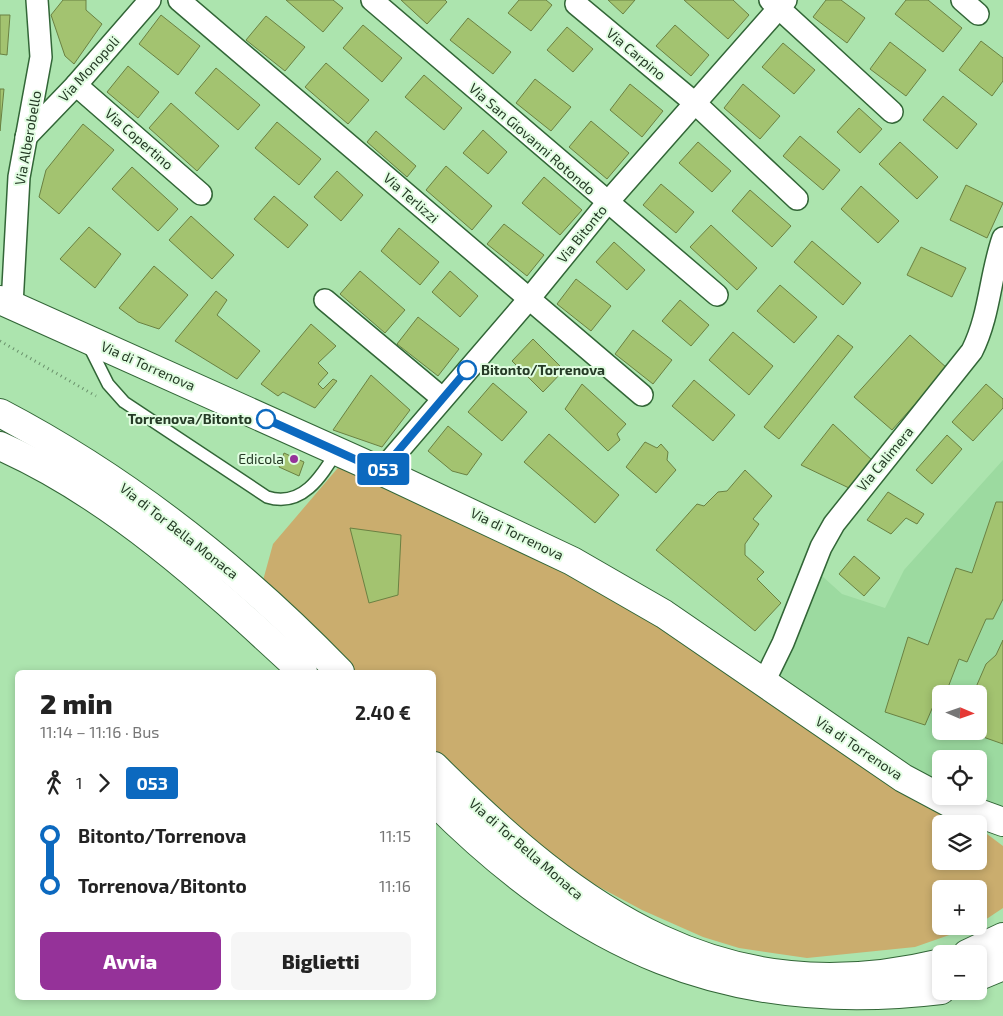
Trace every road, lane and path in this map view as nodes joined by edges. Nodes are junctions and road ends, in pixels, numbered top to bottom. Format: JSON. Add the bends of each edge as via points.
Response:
{"nodes":[{"id":1,"x":37,"y":0,"type":"edge"},
{"id":2,"x":150,"y":0,"type":"edge"},
{"id":3,"x":179,"y":0,"type":"edge"},
{"id":4,"x":372,"y":0,"type":"edge"},
{"id":5,"x":962,"y":0,"type":"edge"},
{"id":6,"x":778,"y":3,"type":"edge"},
{"id":7,"x":576,"y":4,"type":"dead end"},
{"id":8,"x":978,"y":14,"type":"dead end"},
{"id":9,"x":76,"y":85,"type":"junction"},
{"id":10,"x":696,"y":104,"type":"junction"},
{"id":11,"x":892,"y":112,"type":"dead end"},
{"id":12,"x":26,"y":137,"type":"junction"},
{"id":13,"x":201,"y":194,"type":"dead end"},
{"id":14,"x":797,"y":198,"type":"dead end"},
{"id":15,"x":607,"y":203,"type":"junction"},
{"id":16,"x":1003,"y":238,"type":"edge"},
{"id":17,"x":717,"y":296,"type":"dead end"},
{"id":18,"x":529,"y":299,"type":"junction"},
{"id":19,"x":325,"y":300,"type":"dead end"},
{"id":20,"x":6,"y":303,"type":"edge"},
{"id":21,"x":86,"y":338,"type":"junction"},
{"id":22,"x":0,"y":341,"type":"edge"},
{"id":23,"x":113,"y":391,"type":"junction"},
{"id":24,"x":642,"y":395,"type":"dead end"},
{"id":25,"x":442,"y":398,"type":"junction"},
{"id":26,"x":0,"y":413,"type":"edge"},
{"id":27,"x":0,"y":446,"type":"edge"},
{"id":28,"x":337,"y":451,"type":"junction"},
{"id":29,"x":381,"y":471,"type":"junction"},
{"id":30,"x":301,"y":670,"type":"edge"},
{"id":31,"x":338,"y":670,"type":"edge"},
{"id":32,"x":763,"y":684,"type":"junction"},
{"id":33,"x":436,"y":768,"type":"edge"},
{"id":34,"x":436,"y":803,"type":"edge"},
{"id":35,"x":1003,"y":822,"type":"edge"},
{"id":36,"x":1003,"y":937,"type":"edge"},
{"id":37,"x":986,"y":945,"type":"edge"},
{"id":38,"x":932,"y":965,"type":"edge"},
{"id":39,"x":1003,"y":966,"type":"edge"},
{"id":40,"x":987,"y":973,"type":"edge"},
{"id":41,"x":932,"y":992,"type":"edge"}],
"edges":[{"from":1,"to":12,"type":"street","name":"Via Alberobello","via":[[41,57]]},
{"from":2,"to":9,"type":"street","name":"Via Monopoli"},
{"from":3,"to":18,"type":"street","name":"Via Terlizzi"},
{"from":4,"to":15,"type":"street","name":"Via San Giovanni Rotondo"},
{"from":5,"to":8,"type":"street"},
{"from":6,"to":10,"type":"street","name":"Via Bitonto"},
{"from":6,"to":11,"type":"street"},
{"from":7,"to":10,"type":"street","name":"Via Carpino"},
{"from":9,"to":12,"type":"street","name":"Via Monopoli"},
{"from":9,"to":13,"type":"street","name":"Via Copertino"},
{"from":10,"to":14,"type":"street","name":"Via Carpino"},
{"from":10,"to":15,"type":"street","name":"Via Bitonto"},
{"from":12,"to":20,"type":"street","name":"Via Alberobello"},
{"from":15,"to":17,"type":"street","name":"Via San Giovanni Rotondo"},
{"from":15,"to":18,"type":"street","name":"Via Bitonto"},
{"from":16,"to":32,"type":"street","name":"Via Calimera","via":[[981,331],[972,351],[850,500],[829,531]]},
{"from":18,"to":24,"type":"street","name":"Via Terlizzi"},
{"from":18,"to":25,"type":"street","name":"Via Bitonto"},
{"from":19,"to":25,"type":"street"},
{"from":20,"to":21,"type":"main road","name":"Via di Torrenova"},
{"from":21,"to":23,"type":"lane"},
{"from":21,"to":28,"type":"main road","name":"Via di Torrenova"},
{"from":22,"to":23,"type":"path","via":[[105,401]]},
{"from":23,"to":28,"type":"lane","via":[[124,402],[200,450],[260,494],[275,500],[291,499],[304,492],[318,480]]},
{"from":25,"to":29,"type":"street","name":"Via Bitonto"},
{"from":26,"to":31,"type":"main road","name":"Via di Tor Bella Monaca","via":[[112,480],[186,535],[273,608]]},
{"from":27,"to":30,"type":"main road","name":"Via di Tor Bella Monaca","via":[[53,474],[128,523],[205,583]]},
{"from":28,"to":29,"type":"main road","name":"Via di Torrenova"},
{"from":29,"to":32,"type":"main road","name":"Via di Torrenova","via":[[608,580],[664,614]]},
{"from":32,"to":35,"type":"main road","name":"Via di Torrenova","via":[[903,778],[948,802]]},
{"from":33,"to":38,"type":"main road","name":"Via di Tor Bella Monaca","via":[[560,881],[614,919],[672,949],[729,968],[800,981],[887,976]]},
{"from":34,"to":41,"type":"main road","name":"Via di Tor Bella Monaca","via":[[507,870],[563,916],[638,961],[679,980],[734,998],[800,1008],[870,1005]]},
{"from":36,"to":37,"type":"main road"},
{"from":39,"to":40,"type":"main road"}]}
